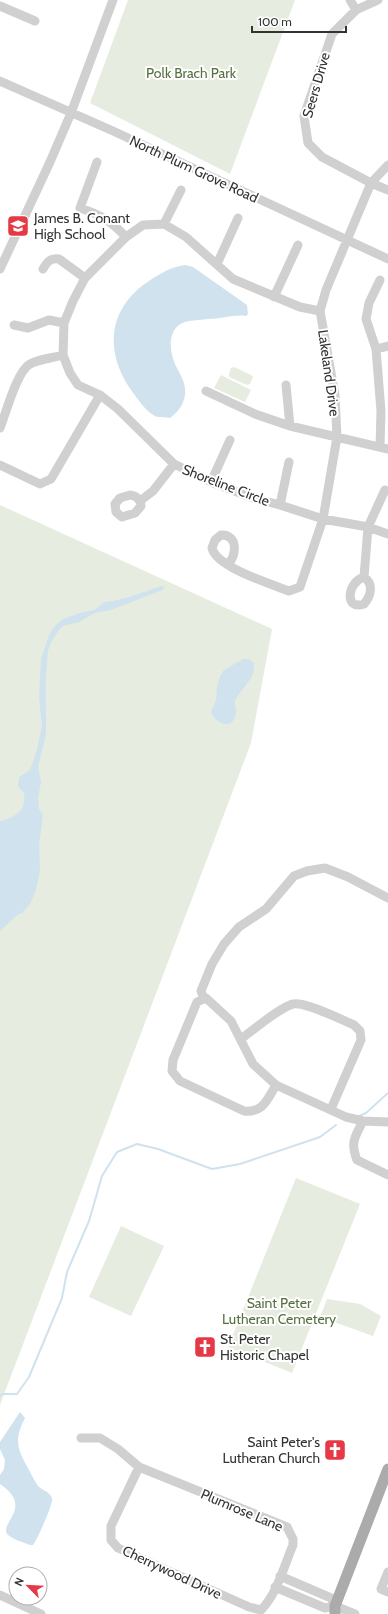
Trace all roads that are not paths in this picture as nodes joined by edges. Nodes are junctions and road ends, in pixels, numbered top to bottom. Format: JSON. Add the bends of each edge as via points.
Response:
{"nodes":[{"id":1,"x":113,"y":0,"type":"edge"},
{"id":2,"x":350,"y":0,"type":"edge"},
{"id":3,"x":378,"y":0,"type":"edge"},
{"id":4,"x":0,"y":6,"type":"edge"},
{"id":5,"x":356,"y":10,"type":"junction"},
{"id":6,"x":35,"y":21,"type":"dead end"},
{"id":7,"x":0,"y":81,"type":"edge"},
{"id":8,"x":71,"y":113,"type":"junction"},
{"id":9,"x":97,"y":162,"type":"dead end"},
{"id":10,"x":388,"y":165,"type":"edge"},
{"id":11,"x":371,"y":183,"type":"junction"},
{"id":12,"x":181,"y":190,"type":"dead end"},
{"id":13,"x":388,"y":190,"type":"edge"},
{"id":14,"x":238,"y":218,"type":"dead end"},
{"id":15,"x":164,"y":224,"type":"junction"},
{"id":16,"x":126,"y":237,"type":"junction"},
{"id":17,"x":347,"y":240,"type":"junction"},
{"id":18,"x":298,"y":245,"type":"dead end"},
{"id":19,"x":388,"y":259,"type":"edge"},
{"id":20,"x":216,"y":264,"type":"junction"},
{"id":21,"x":0,"y":269,"type":"edge"},
{"id":22,"x":43,"y":269,"type":"dead end"},
{"id":23,"x":85,"y":278,"type":"junction"},
{"id":24,"x":380,"y":280,"type":"dead end"},
{"id":25,"x":274,"y":297,"type":"junction"},
{"id":26,"x":320,"y":311,"type":"junction"},
{"id":27,"x":64,"y":323,"type":"junction"},
{"id":28,"x":14,"y":325,"type":"dead end"},
{"id":29,"x":388,"y":346,"type":"edge"},
{"id":30,"x":376,"y":349,"type":"junction"},
{"id":31,"x":63,"y":355,"type":"junction"},
{"id":32,"x":286,"y":385,"type":"dead end"},
{"id":33,"x":206,"y":391,"type":"dead end"},
{"id":34,"x":100,"y":395,"type":"junction"},
{"id":35,"x":290,"y":426,"type":"junction"},
{"id":36,"x":0,"y":428,"type":"edge"},
{"id":37,"x":337,"y":437,"type":"junction"},
{"id":38,"x":230,"y":440,"type":"dead end"},
{"id":39,"x":384,"y":448,"type":"edge"},
{"id":40,"x":289,"y":462,"type":"dead end"},
{"id":41,"x":174,"y":464,"type":"junction"},
{"id":42,"x":0,"y":466,"type":"edge"},
{"id":43,"x":211,"y":482,"type":"junction"},
{"id":44,"x":385,"y":490,"type":"dead end"},
{"id":45,"x":140,"y":501,"type":"dead end"},
{"id":46,"x":280,"y":504,"type":"junction"},
{"id":47,"x":323,"y":519,"type":"junction"},
{"id":48,"x":368,"y":527,"type":"junction"},
{"id":49,"x":388,"y":534,"type":"edge"},
{"id":50,"x":228,"y":564,"type":"dead end"},
{"id":51,"x":364,"y":577,"type":"dead end"},
{"id":52,"x":388,"y":898,"type":"edge"},
{"id":53,"x":205,"y":999,"type":"junction"},
{"id":54,"x":241,"y":1039,"type":"junction"},
{"id":55,"x":276,"y":1085,"type":"junction"},
{"id":56,"x":331,"y":1109,"type":"junction"},
{"id":57,"x":363,"y":1121,"type":"junction"},
{"id":58,"x":388,"y":1122,"type":"edge"},
{"id":59,"x":388,"y":1175,"type":"edge"},
{"id":60,"x":81,"y":1438,"type":"dead end"},
{"id":61,"x":139,"y":1468,"type":"junction"},
{"id":62,"x":388,"y":1469,"type":"edge"},
{"id":63,"x":388,"y":1572,"type":"edge"},
{"id":64,"x":280,"y":1576,"type":"junction"},
{"id":65,"x":275,"y":1587,"type":"junction"},
{"id":66,"x":388,"y":1592,"type":"edge"},
{"id":67,"x":0,"y":1595,"type":"edge"},
{"id":68,"x":335,"y":1610,"type":"edge"},
{"id":69,"x":40,"y":1614,"type":"edge"},
{"id":70,"x":326,"y":1614,"type":"edge"},
{"id":71,"x":354,"y":1614,"type":"edge"}],
"edges":[{"from":1,"to":8,"type":"street"},
{"from":2,"to":5,"type":"street"},
{"from":3,"to":5,"type":"street","name":"Seers Drive"},
{"from":4,"to":6,"type":"street"},
{"from":5,"to":11,"type":"street","name":"Seers Drive","via":[[332,34],[304,116],[308,143],[322,157]]},
{"from":7,"to":8,"type":"street","name":"North Plum Grove Road"},
{"from":8,"to":17,"type":"street","name":"North Plum Grove Road"},
{"from":8,"to":21,"type":"street"},
{"from":9,"to":16,"type":"street","via":[[80,208],[112,222]]},
{"from":10,"to":11,"type":"street","name":"Lakeland Drive"},
{"from":11,"to":13,"type":"street","name":"Seers Drive"},
{"from":11,"to":17,"type":"street","name":"Lakeland Drive"},
{"from":12,"to":15,"type":"street"},
{"from":14,"to":20,"type":"street"},
{"from":15,"to":16,"type":"street","name":"Shoreline Circle","via":[[143,225]]},
{"from":15,"to":20,"type":"street","via":[[186,237]]},
{"from":16,"to":23,"type":"street","name":"Shoreline Circle"},
{"from":17,"to":19,"type":"street","name":"North Plum Grove Road"},
{"from":17,"to":26,"type":"street","name":"Lakeland Drive"},
{"from":18,"to":25,"type":"street"},
{"from":20,"to":25,"type":"street","via":[[233,279]]},
{"from":22,"to":23,"type":"street","via":[[48,261],[59,259]]},
{"from":23,"to":27,"type":"street","name":"Shoreline Circle"},
{"from":24,"to":30,"type":"street","via":[[369,303],[366,319]]},
{"from":25,"to":26,"type":"street","via":[[300,308]]},
{"from":26,"to":37,"type":"street","name":"Lakeland Drive","via":[[335,395]]},
{"from":27,"to":28,"type":"street","via":[[49,320],[28,328]]},
{"from":27,"to":31,"type":"street","name":"Shoreline Circle"},
{"from":29,"to":30,"type":"street"},
{"from":30,"to":39,"type":"street"},
{"from":31,"to":34,"type":"street","name":"Shoreline Circle","via":[[78,385]]},
{"from":31,"to":36,"type":"street","via":[[25,367],[19,376]]},
{"from":32,"to":35,"type":"street"},
{"from":33,"to":35,"type":"street","via":[[255,414]]},
{"from":34,"to":41,"type":"street","name":"Shoreline Circle","via":[[118,409]]},
{"from":34,"to":42,"type":"street","via":[[52,479],[40,484]]},
{"from":35,"to":37,"type":"street"},
{"from":37,"to":39,"type":"street"},
{"from":37,"to":47,"type":"street","name":"Lakeland Drive"},
{"from":38,"to":43,"type":"street"},
{"from":40,"to":46,"type":"street"},
{"from":41,"to":43,"type":"street","name":"Shoreline Circle"},
{"from":41,"to":45,"type":"street","via":[[153,491]]},
{"from":43,"to":46,"type":"street","name":"Shoreline Circle","via":[[253,498]]},
{"from":44,"to":48,"type":"street"},
{"from":46,"to":47,"type":"street","name":"Shoreline Circle"},
{"from":47,"to":48,"type":"street","name":"Shoreline Circle"},
{"from":47,"to":50,"type":"street","name":"Lakeland Drive","via":[[300,587],[289,591],[232,568]]},
{"from":48,"to":49,"type":"street","name":"Shoreline Circle"},
{"from":48,"to":51,"type":"street"},
{"from":52,"to":53,"type":"street","via":[[325,868],[294,876],[266,909],[239,927],[224,944],[201,991]]},
{"from":53,"to":54,"type":"street","via":[[231,1021]]},
{"from":53,"to":55,"type":"street","via":[[197,1002],[173,1060],[172,1071],[180,1082],[244,1111],[253,1112],[261,1109]]},
{"from":54,"to":55,"type":"street","via":[[253,1064]]},
{"from":54,"to":56,"type":"street","via":[[293,1004],[304,1005],[354,1025],[360,1031],[362,1040]]},
{"from":55,"to":56,"type":"street"},
{"from":56,"to":57,"type":"street"},
{"from":57,"to":58,"type":"street"},
{"from":57,"to":59,"type":"street","via":[[353,1140],[353,1151],[357,1160]]},
{"from":60,"to":61,"type":"street","via":[[100,1438],[118,1449]]},
{"from":61,"to":64,"type":"street","name":"Plumrose Lane","via":[[287,1527],[293,1545]]},
{"from":61,"to":65,"type":"street","name":"Cherrywood Drive","via":[[111,1526],[112,1540],[118,1548],[255,1610],[261,1610],[267,1604]]},
{"from":62,"to":68,"type":"main road"},
{"from":63,"to":66,"type":"street","via":[[381,1589]]},
{"from":64,"to":65,"type":"street","name":"Plumrose Lane"},
{"from":64,"to":68,"type":"street","via":[[330,1598]]},
{"from":65,"to":68,"type":"street"},
{"from":67,"to":69,"type":"street"},
{"from":68,"to":70,"type":"main road"},
{"from":68,"to":71,"type":"street"}]}
